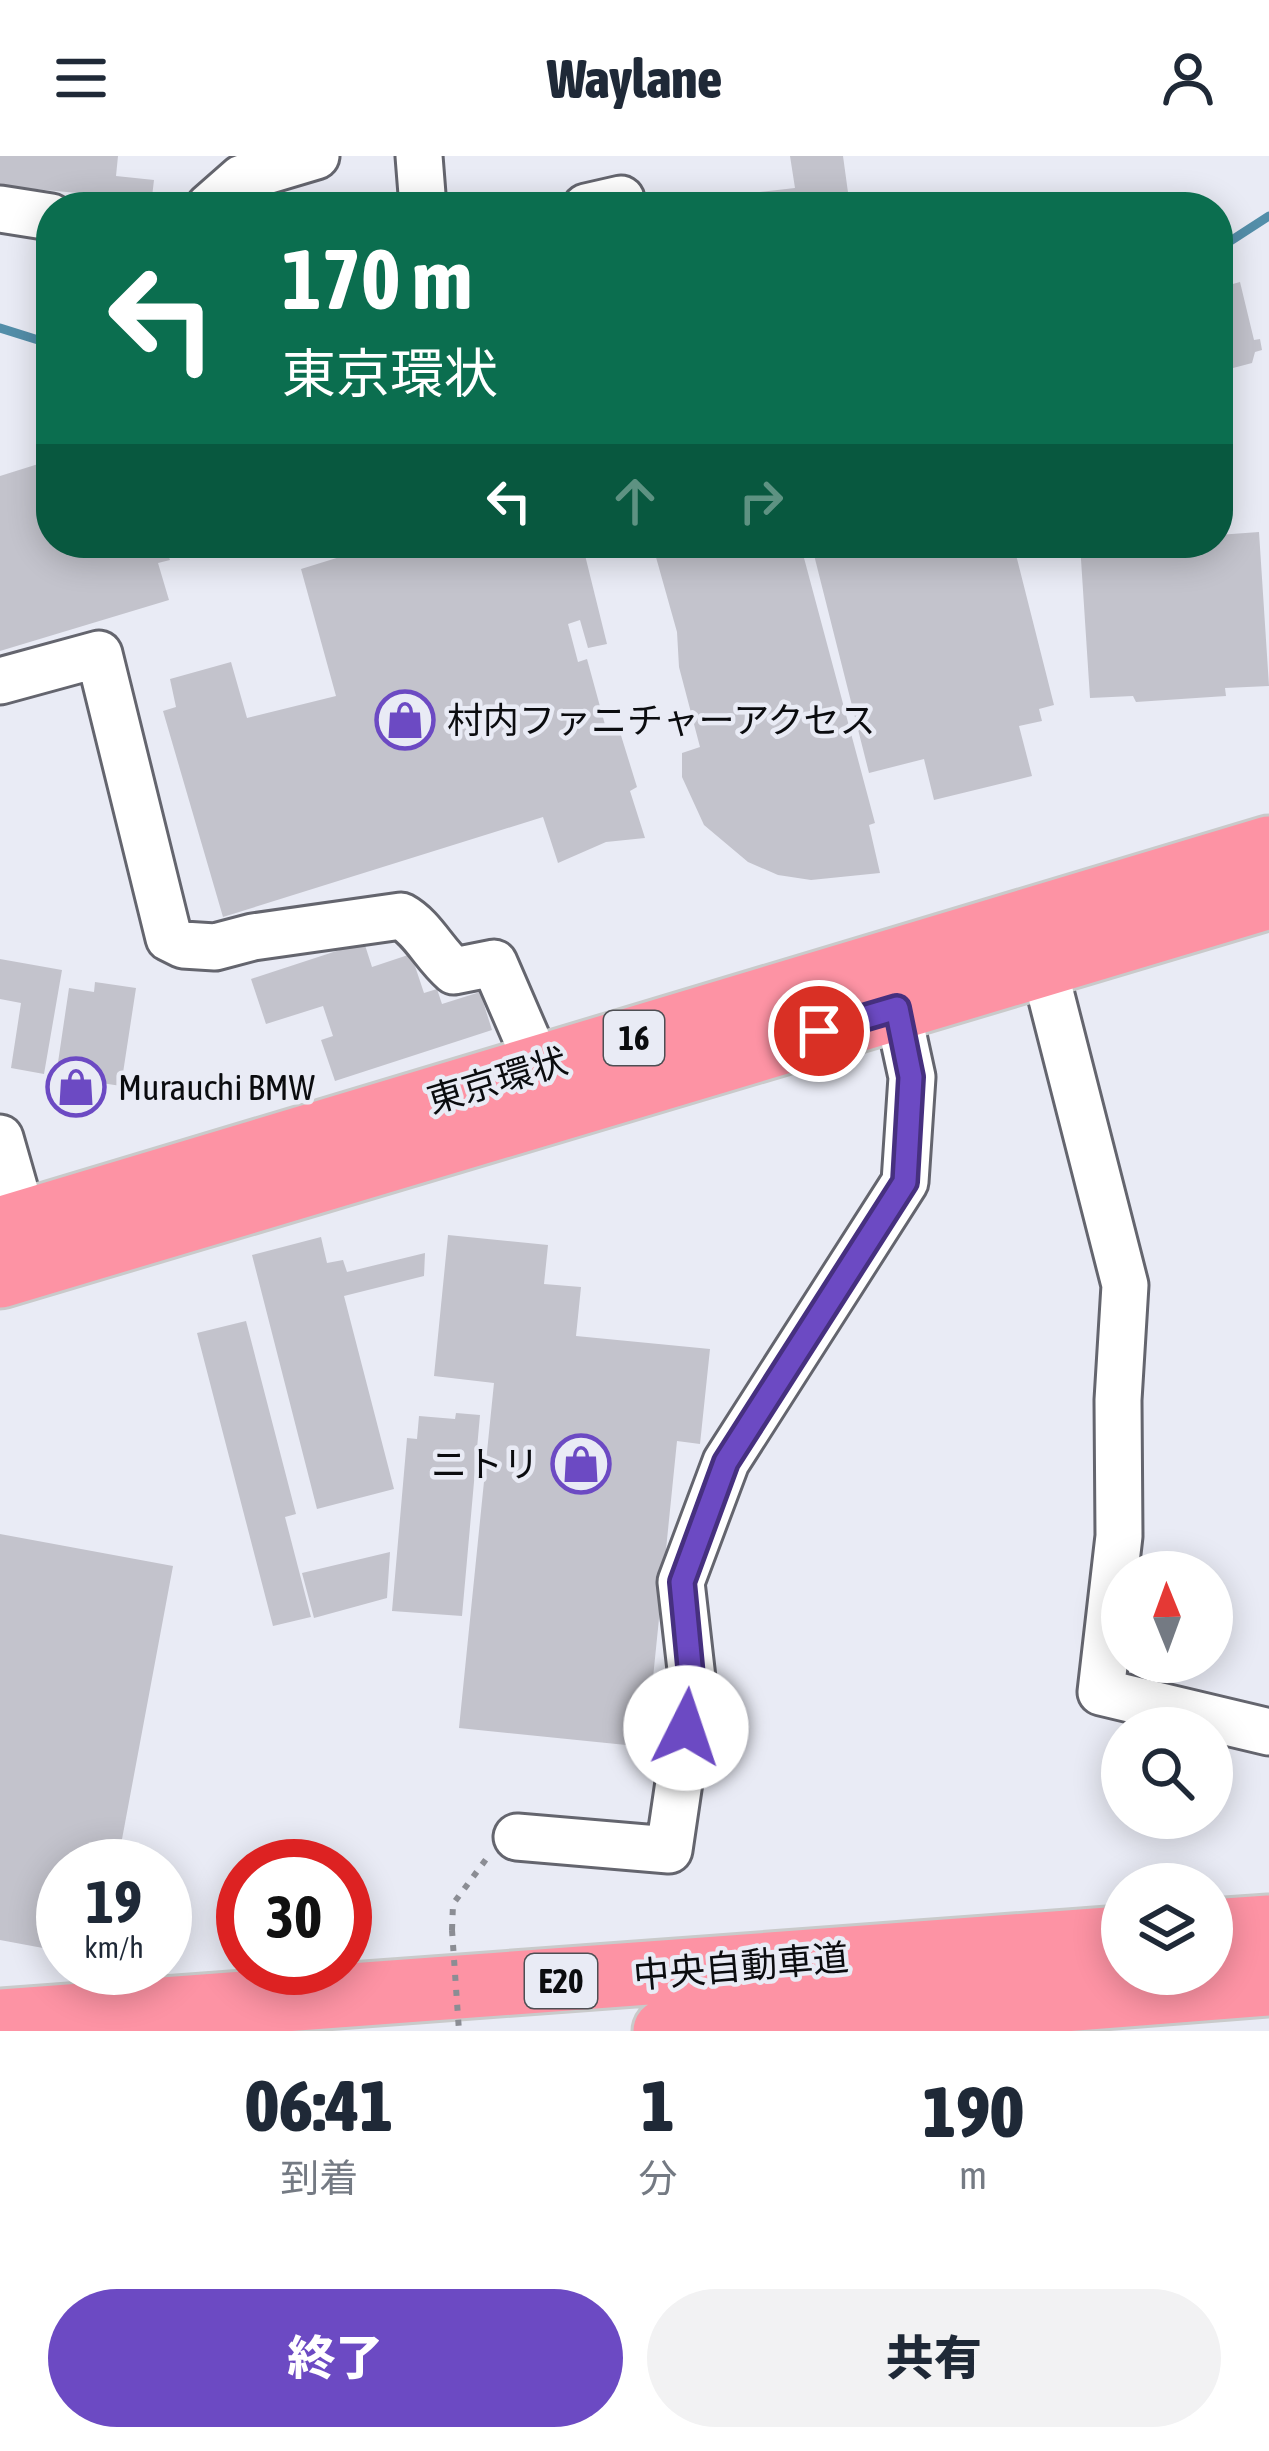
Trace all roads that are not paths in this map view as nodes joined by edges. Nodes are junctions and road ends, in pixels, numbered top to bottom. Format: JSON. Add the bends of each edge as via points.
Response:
{"nodes":[{"id":1,"x":316,"y":156,"type":"edge"},
{"id":2,"x":419,"y":156,"type":"edge"},
{"id":3,"x":226,"y":192,"type":"edge"},
{"id":4,"x":422,"y":192,"type":"edge"},
{"id":5,"x":0,"y":209,"type":"edge"},
{"id":6,"x":36,"y":215,"type":"edge"},
{"id":7,"x":0,"y":681,"type":"edge"},
{"id":8,"x":1269,"y":814,"type":"edge"},
{"id":9,"x":1269,"y":848,"type":"edge"},
{"id":10,"x":1269,"y":897,"type":"edge"},
{"id":11,"x":1130,"y":914,"type":"junction"},
{"id":12,"x":1042,"y":964,"type":"junction"},
{"id":13,"x":836,"y":978,"type":"junction"},
{"id":14,"x":897,"y":1008,"type":"junction"},
{"id":15,"x":539,"y":1067,"type":"junction"},
{"id":16,"x":0,"y":1138,"type":"edge"},
{"id":17,"x":15,"y":1248,"type":"edge"},
{"id":18,"x":1269,"y":1732,"type":"edge"},
{"id":19,"x":517,"y":1837,"type":"road end"},
{"id":20,"x":1269,"y":1927,"type":"edge"},
{"id":21,"x":1233,"y":1930,"type":"edge"},
{"id":22,"x":1101,"y":1940,"type":"edge"},
{"id":23,"x":1269,"y":1984,"type":"edge"},
{"id":24,"x":0,"y":2021,"type":"edge"},
{"id":25,"x":665,"y":2031,"type":"edge"}],
"edges":[{"from":1,"to":3,"type":"street","via":[[242,178]]},
{"from":2,"to":4,"type":"street"},
{"from":5,"to":6,"type":"street"},
{"from":7,"to":15,"type":"street","via":[[99,654],[170,938],[215,947],[401,916],[454,970],[494,963]]},
{"from":8,"to":13,"type":"highway"},
{"from":9,"to":11,"type":"highway","name":"東京環状","number":"16"},
{"from":10,"to":11,"type":"highway","name":"東京環状","number":"16"},
{"from":11,"to":12,"type":"highway","name":"東京環状","number":"16"},
{"from":11,"to":13,"type":"highway","name":"東京環状","number":"16"},
{"from":12,"to":14,"type":"highway","name":"東京環状","number":"16"},
{"from":12,"to":18,"type":"street","via":[[1125,1286],[1119,1536],[1101,1693]]},
{"from":13,"to":15,"type":"highway","name":"東京環状","number":"16"},
{"from":14,"to":17,"type":"highway","name":"東京環状","number":"16"},
{"from":14,"to":19,"type":"street","via":[[911,1077],[905,1182],[726,1462],[682,1582],[692,1687],[669,1850]]},
{"from":15,"to":17,"type":"highway","name":"東京環状","number":"16"},
{"from":16,"to":17,"type":"street"},
{"from":20,"to":21,"type":"highway"},
{"from":22,"to":24,"type":"highway","name":"中央自動車道","number":"E20"},
{"from":23,"to":25,"type":"highway","name":"中央自動車道"}]}
